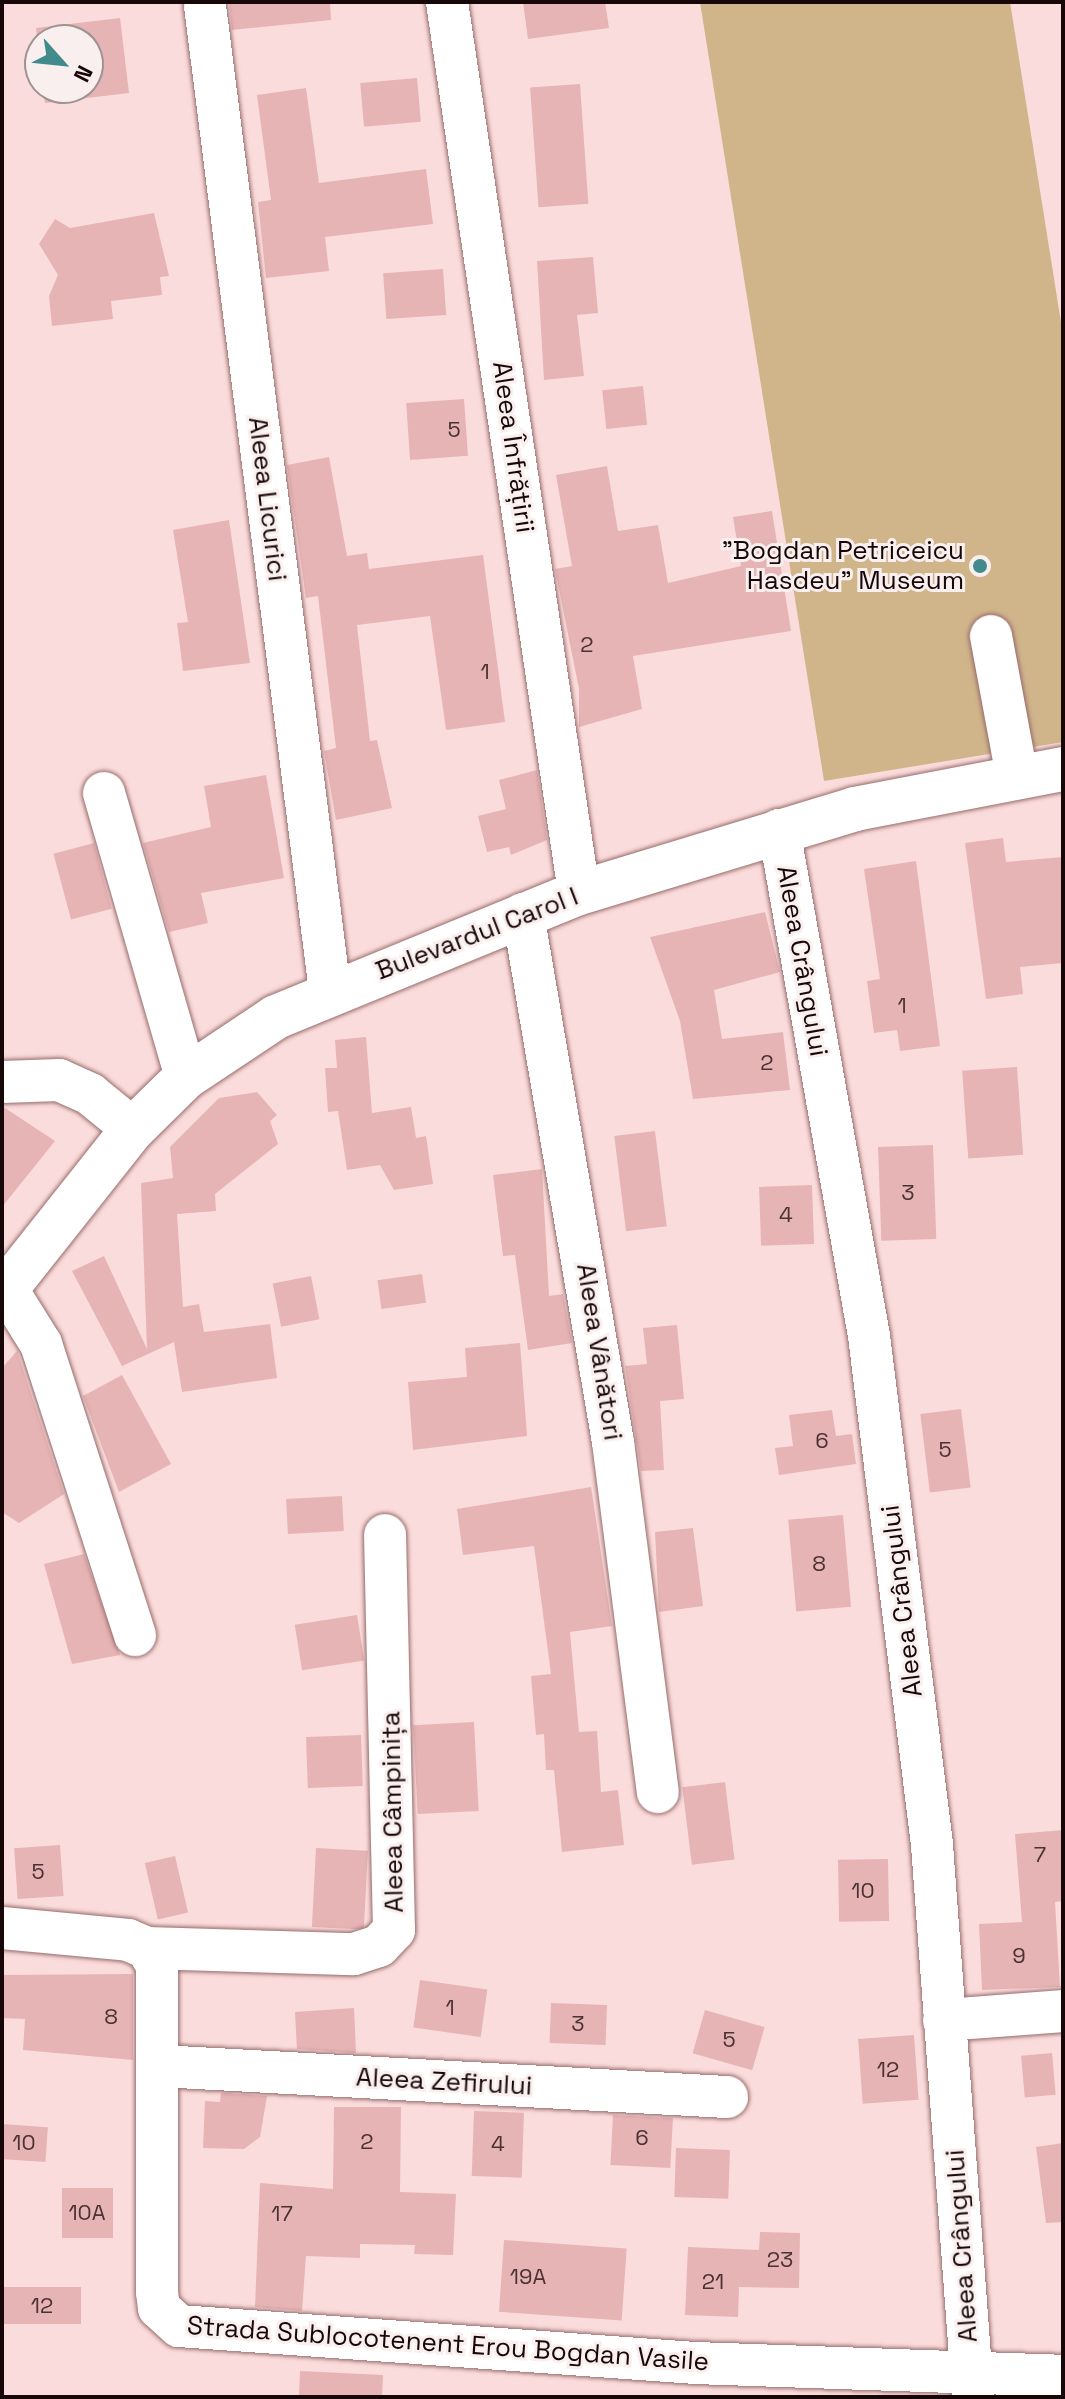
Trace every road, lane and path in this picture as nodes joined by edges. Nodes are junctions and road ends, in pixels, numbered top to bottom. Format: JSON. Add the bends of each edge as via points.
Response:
{"nodes":[{"id":1,"x":447,"y":2,"type":"edge"},
{"id":2,"x":205,"y":6,"type":"dead end"},
{"id":3,"x":991,"y":636,"type":"dead end"},
{"id":4,"x":1063,"y":769,"type":"edge"},
{"id":5,"x":1017,"y":776,"type":"junction"},
{"id":6,"x":104,"y":793,"type":"dead end"},
{"id":7,"x":779,"y":830,"type":"junction"},
{"id":8,"x":579,"y":893,"type":"junction"},
{"id":9,"x":523,"y":914,"type":"junction"},
{"id":10,"x":330,"y":992,"type":"junction"},
{"id":11,"x":186,"y":1077,"type":"junction"},
{"id":12,"x":2,"y":1082,"type":"edge"},
{"id":13,"x":133,"y":1129,"type":"junction"},
{"id":14,"x":4,"y":1291,"type":"edge"},
{"id":15,"x":385,"y":1535,"type":"dead end"},
{"id":16,"x":135,"y":1635,"type":"dead end"},
{"id":17,"x":658,"y":1792,"type":"dead end"},
{"id":18,"x":2,"y":1928,"type":"edge"},
{"id":19,"x":147,"y":1948,"type":"junction"},
{"id":20,"x":1063,"y":2011,"type":"edge"},
{"id":21,"x":944,"y":2020,"type":"junction"},
{"id":22,"x":160,"y":2066,"type":"junction"},
{"id":23,"x":727,"y":2097,"type":"dead end"},
{"id":24,"x":1063,"y":2376,"type":"edge"},
{"id":25,"x":972,"y":2387,"type":"edge"}],
"edges":[{"from":1,"to":8,"type":"street","name":"Aleea Înfrățirii"},
{"from":2,"to":10,"type":"street","name":"Aleea Licurici"},
{"from":3,"to":5,"type":"street"},
{"from":4,"to":5,"type":"main road","name":"Bulevardul Carol I"},
{"from":5,"to":7,"type":"main road","name":"Bulevardul Carol I"},
{"from":6,"to":11,"type":"street"},
{"from":7,"to":8,"type":"main road","name":"Bulevardul Carol I"},
{"from":7,"to":21,"type":"street","name":"Aleea Crângului","via":[[869,1336],[932,1845]]},
{"from":8,"to":9,"type":"main road","name":"Bulevardul Carol I"},
{"from":9,"to":10,"type":"main road","name":"Bulevardul Carol I"},
{"from":9,"to":17,"type":"street","name":"Aleea Vânători","via":[[613,1442]]},
{"from":10,"to":11,"type":"main road","name":"Bulevardul Carol I"},
{"from":11,"to":13,"type":"main road","name":"Bulevardul Carol I"},
{"from":12,"to":13,"type":"street","via":[[59,1080],[90,1094]]},
{"from":13,"to":14,"type":"main road","name":"Bulevardul Carol I"},
{"from":14,"to":16,"type":"street","via":[[41,1344]]},
{"from":15,"to":19,"type":"street","name":"Aleea Câmpinița","via":[[394,1930],[379,1946],[354,1954]]},
{"from":18,"to":19,"type":"street","via":[[128,1940]]},
{"from":19,"to":22,"type":"street","name":"Strada Sublocotenent Erou Bogdan Vasile","via":[[160,1989]]},
{"from":20,"to":21,"type":"street"},
{"from":21,"to":25,"type":"street","name":"Aleea Crângului"},
{"from":22,"to":23,"type":"street","name":"Aleea Zefirului"},
{"from":22,"to":25,"type":"street","name":"Strada Sublocotenent Erou Bogdan Vasile","via":[[157,2292],[159,2308],[179,2326]]},
{"from":24,"to":25,"type":"street","name":"Strada Sublocotenent Erou Bogdan Vasile"}]}
